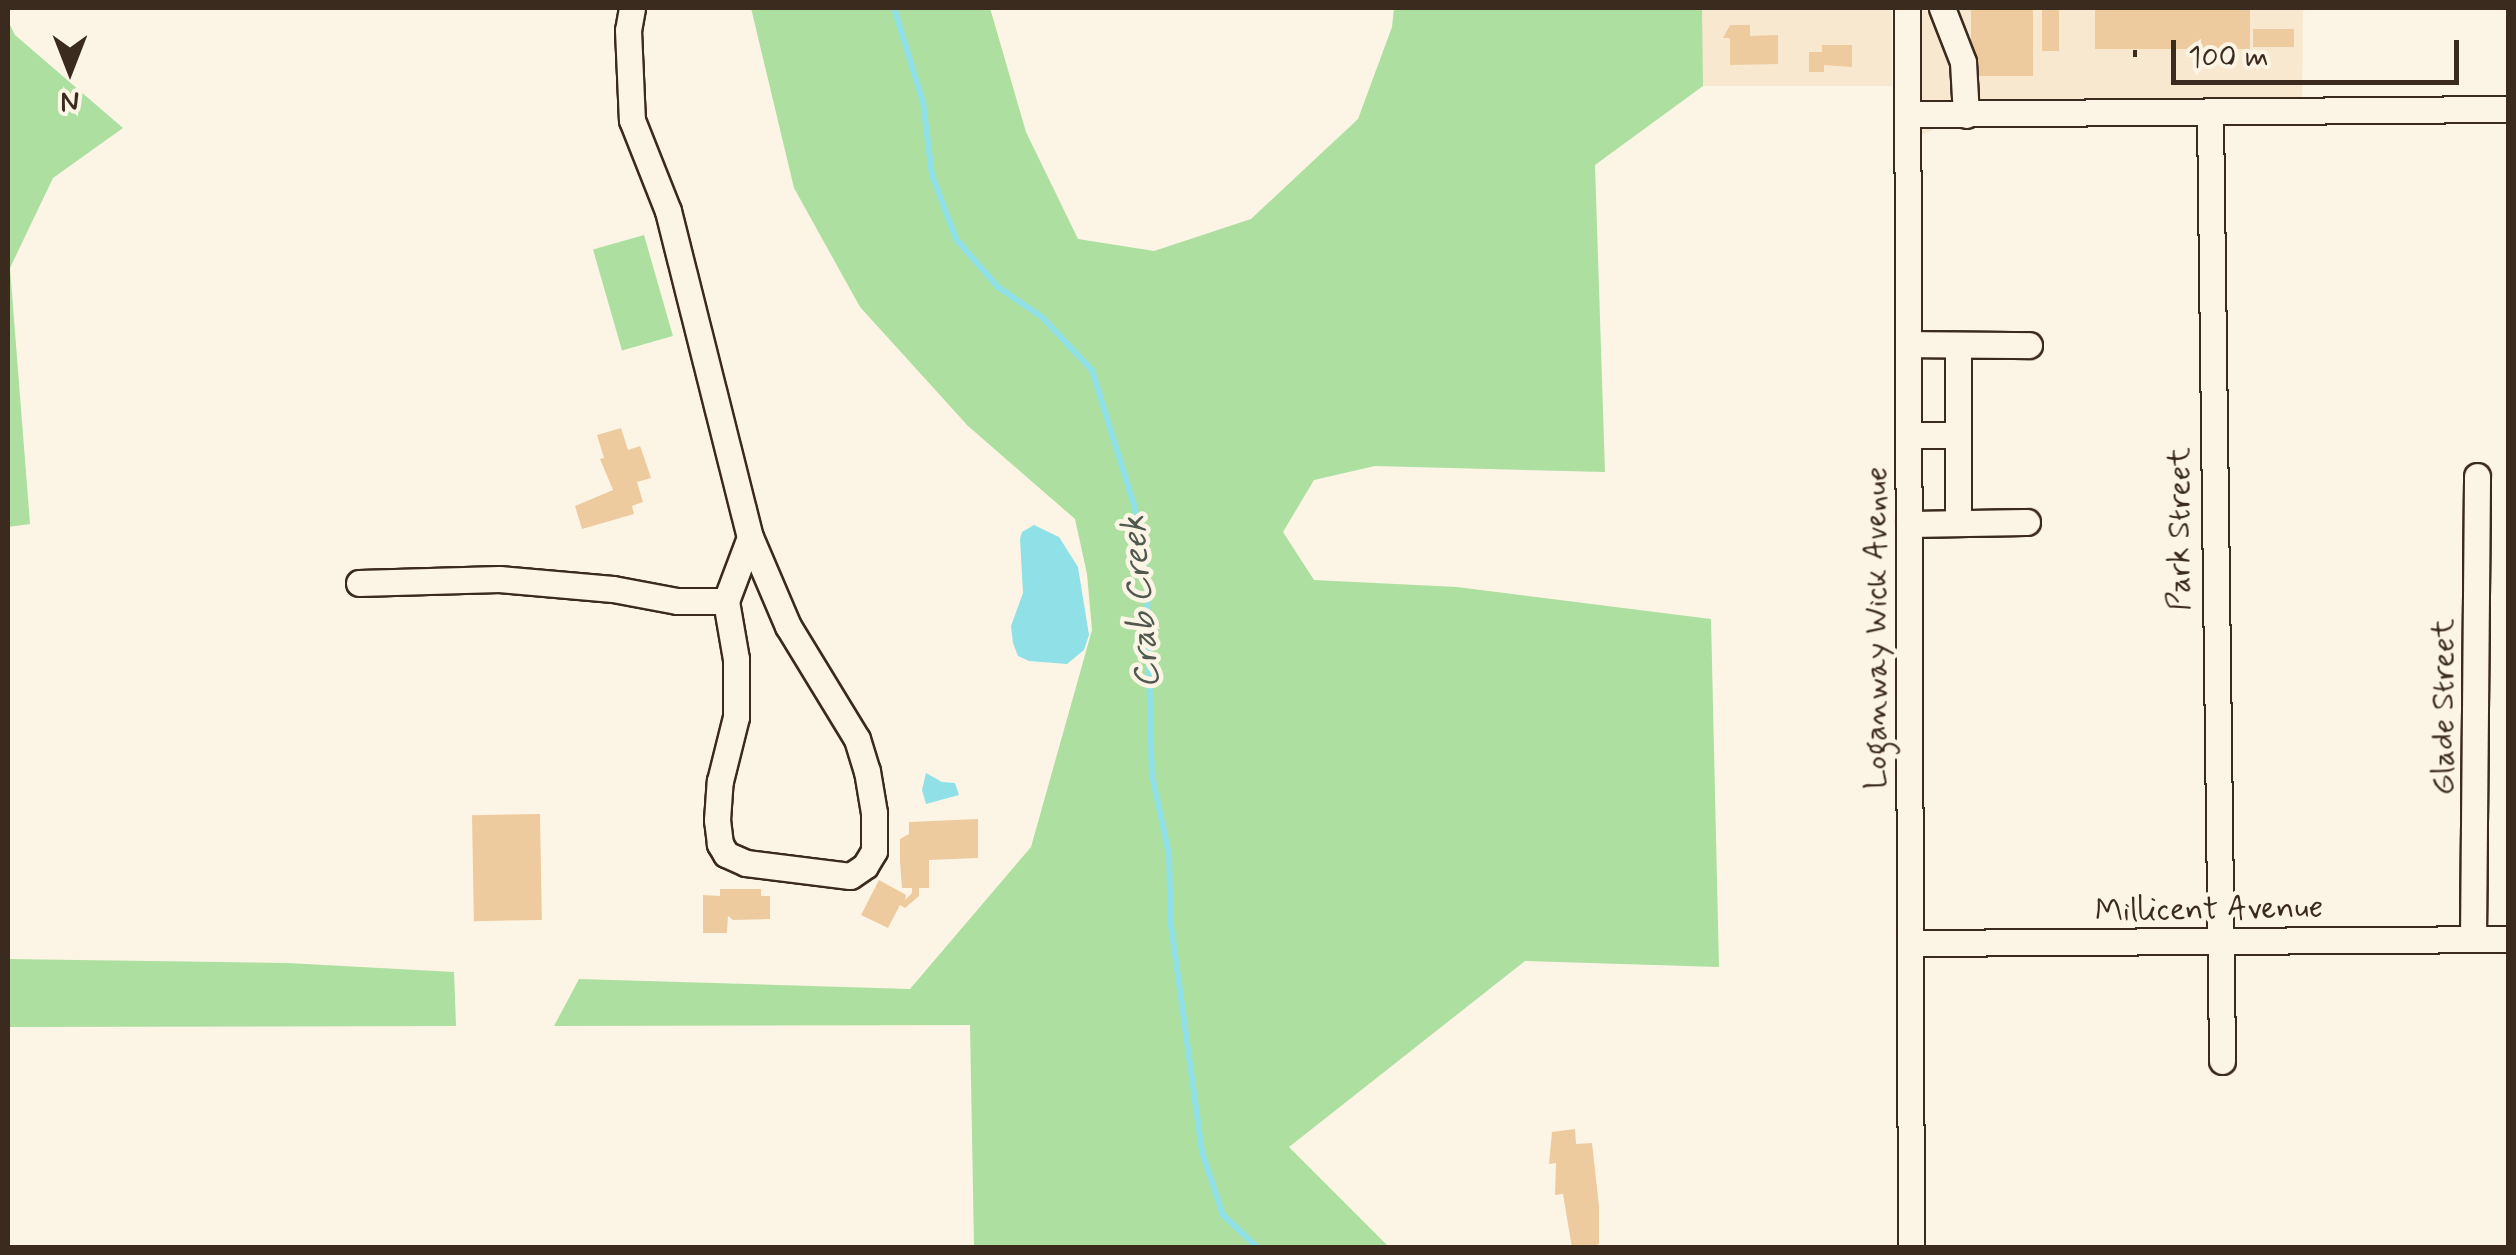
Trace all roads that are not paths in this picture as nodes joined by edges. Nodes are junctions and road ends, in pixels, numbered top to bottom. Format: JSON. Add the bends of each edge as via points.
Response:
{"nodes":[{"id":1,"x":632,"y":8,"type":"edge"},
{"id":2,"x":1907,"y":8,"type":"edge"},
{"id":3,"x":1942,"y":8,"type":"edge"},
{"id":4,"x":2508,"y":109,"type":"edge"},
{"id":5,"x":1908,"y":114,"type":"junction"},
{"id":6,"x":2210,"y":114,"type":"junction"},
{"id":7,"x":1966,"y":115,"type":"junction"},
{"id":8,"x":1909,"y":344,"type":"junction"},
{"id":9,"x":1958,"y":345,"type":"junction"},
{"id":10,"x":2029,"y":345,"type":"dead end"},
{"id":11,"x":1909,"y":434,"type":"junction"},
{"id":12,"x":1958,"y":435,"type":"junction"},
{"id":13,"x":2477,"y":476,"type":"dead end"},
{"id":14,"x":2027,"y":522,"type":"dead end"},
{"id":15,"x":1958,"y":523,"type":"junction"},
{"id":16,"x":1909,"y":524,"type":"junction"},
{"id":17,"x":750,"y":536,"type":"junction"},
{"id":18,"x":360,"y":583,"type":"dead end"},
{"id":19,"x":726,"y":601,"type":"junction"},
{"id":20,"x":2473,"y":939,"type":"junction"},
{"id":21,"x":2508,"y":939,"type":"edge"},
{"id":22,"x":2220,"y":943,"type":"junction"},
{"id":23,"x":1910,"y":944,"type":"junction"},
{"id":24,"x":2222,"y":1061,"type":"dead end"},
{"id":25,"x":1911,"y":1248,"type":"edge"}],
"edges":[{"from":1,"to":17,"type":"street","via":[[632,120],[668,211]]},
{"from":2,"to":5,"type":"street","name":"Loganway Wick Avenue"},
{"from":3,"to":7,"type":"street","via":[[1962,62]]},
{"from":4,"to":6,"type":"street"},
{"from":5,"to":7,"type":"street"},
{"from":5,"to":8,"type":"street","name":"Loganway Wick Avenue"},
{"from":6,"to":7,"type":"street"},
{"from":6,"to":22,"type":"street","name":"Park Street"},
{"from":8,"to":9,"type":"street"},
{"from":8,"to":11,"type":"street","name":"Loganway Wick Avenue"},
{"from":9,"to":10,"type":"street"},
{"from":9,"to":12,"type":"street"},
{"from":11,"to":12,"type":"street"},
{"from":11,"to":16,"type":"street","name":"Loganway Wick Avenue"},
{"from":12,"to":15,"type":"street"},
{"from":13,"to":20,"type":"street","name":"Glade Street"},
{"from":14,"to":15,"type":"street"},
{"from":15,"to":16,"type":"street"},
{"from":16,"to":23,"type":"street","name":"Loganway Wick Avenue"},
{"from":17,"to":19,"type":"street"},
{"from":17,"to":19,"type":"street","via":[[788,626],[857,738],[874,813],[874,851],[861,871],[850,876],[746,864],[720,844],[718,795],[736,718],[736,659]]},
{"from":18,"to":19,"type":"street","via":[[499,579]]},
{"from":20,"to":21,"type":"street","name":"Millicent Avenue"},
{"from":20,"to":22,"type":"street","name":"Millicent Avenue"},
{"from":22,"to":23,"type":"street","name":"Millicent Avenue"},
{"from":22,"to":24,"type":"street","name":"Park Street"},
{"from":23,"to":25,"type":"street","name":"Loganway Wick Avenue"}]}
